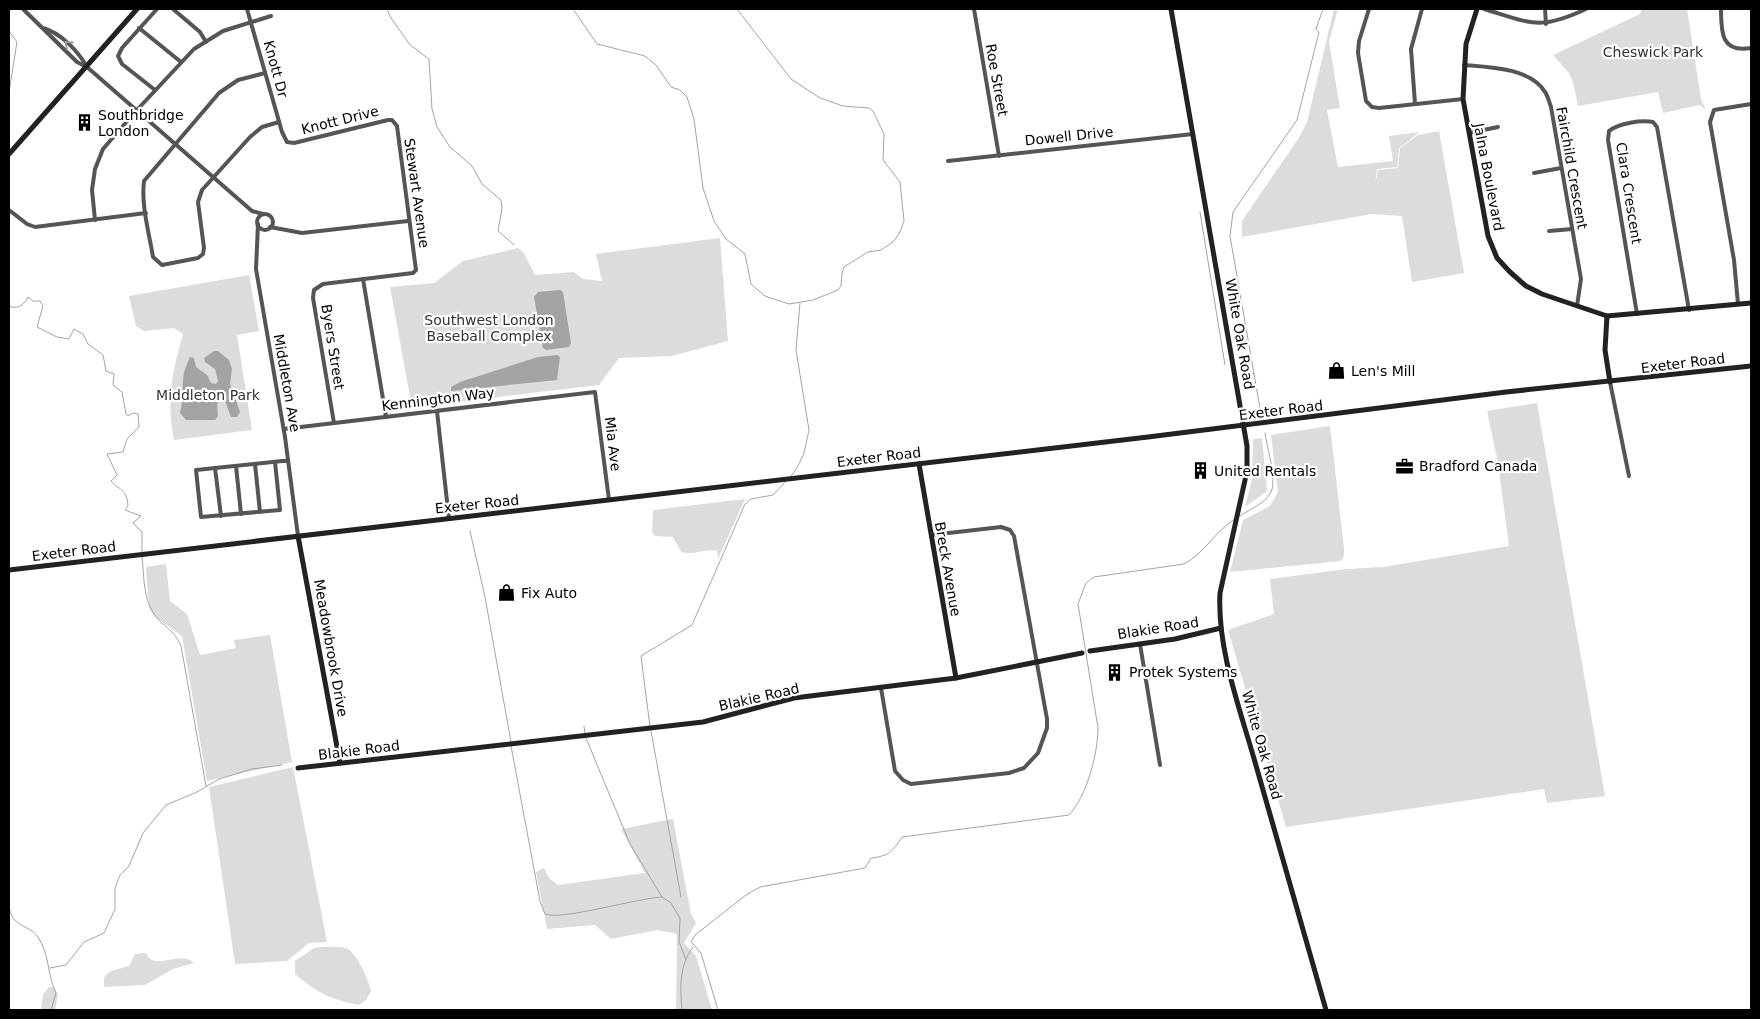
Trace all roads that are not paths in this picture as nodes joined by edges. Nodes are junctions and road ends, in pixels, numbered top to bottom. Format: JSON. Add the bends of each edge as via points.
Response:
{"nodes":[{"id":1,"x":23,"y":9,"type":"edge"},
{"id":2,"x":137,"y":9,"type":"edge"},
{"id":3,"x":157,"y":9,"type":"edge"},
{"id":4,"x":173,"y":9,"type":"edge"},
{"id":5,"x":248,"y":9,"type":"edge"},
{"id":6,"x":974,"y":9,"type":"edge"},
{"id":7,"x":1171,"y":9,"type":"edge"},
{"id":8,"x":1369,"y":9,"type":"edge"},
{"id":9,"x":1422,"y":9,"type":"edge"},
{"id":10,"x":1477,"y":9,"type":"edge"},
{"id":11,"x":1484,"y":9,"type":"edge"},
{"id":12,"x":1545,"y":9,"type":"edge"},
{"id":13,"x":1586,"y":9,"type":"edge"},
{"id":14,"x":1721,"y":9,"type":"edge"},
{"id":15,"x":271,"y":16,"type":"dead end"},
{"id":16,"x":251,"y":22,"type":"junction"},
{"id":17,"x":1546,"y":24,"type":"junction"},
{"id":18,"x":140,"y":28,"type":"junction"},
{"id":19,"x":206,"y":42,"type":"junction"},
{"id":20,"x":1751,"y":48,"type":"edge"},
{"id":21,"x":181,"y":62,"type":"junction"},
{"id":22,"x":1464,"y":65,"type":"junction"},
{"id":23,"x":86,"y":67,"type":"junction"},
{"id":24,"x":265,"y":73,"type":"junction"},
{"id":25,"x":155,"y":90,"type":"junction"},
{"id":26,"x":1463,"y":99,"type":"junction"},
{"id":27,"x":1415,"y":104,"type":"junction"},
{"id":28,"x":1751,"y":104,"type":"edge"},
{"id":29,"x":136,"y":111,"type":"junction"},
{"id":30,"x":392,"y":120,"type":"joint"},
{"id":31,"x":279,"y":122,"type":"junction"},
{"id":32,"x":1498,"y":127,"type":"dead end"},
{"id":33,"x":1469,"y":133,"type":"junction"},
{"id":34,"x":1193,"y":134,"type":"junction"},
{"id":35,"x":175,"y":143,"type":"junction"},
{"id":36,"x":9,"y":154,"type":"edge"},
{"id":37,"x":999,"y":156,"type":"junction"},
{"id":38,"x":948,"y":162,"type":"dead end"},
{"id":39,"x":1561,"y":168,"type":"junction"},
{"id":40,"x":1534,"y":173,"type":"dead end"},
{"id":41,"x":214,"y":177,"type":"junction"},
{"id":42,"x":9,"y":210,"type":"edge"},
{"id":43,"x":252,"y":211,"type":"junction"},
{"id":44,"x":146,"y":213,"type":"junction"},
{"id":45,"x":263,"y":214,"type":"junction"},
{"id":46,"x":95,"y":220,"type":"junction"},
{"id":47,"x":273,"y":221,"type":"junction"},
{"id":48,"x":408,"y":221,"type":"junction"},
{"id":49,"x":258,"y":223,"type":"junction"},
{"id":50,"x":268,"y":228,"type":"junction"},
{"id":51,"x":282,"y":228,"type":"junction"},
{"id":52,"x":1572,"y":229,"type":"junction"},
{"id":53,"x":1549,"y":230,"type":"dead end"},
{"id":54,"x":258,"y":235,"type":"junction"},
{"id":55,"x":416,"y":270,"type":"joint"},
{"id":56,"x":363,"y":279,"type":"junction"},
{"id":57,"x":1751,"y":303,"type":"edge"},
{"id":58,"x":1738,"y":304,"type":"junction"},
{"id":59,"x":1577,"y":306,"type":"junction"},
{"id":60,"x":1689,"y":310,"type":"junction"},
{"id":61,"x":1638,"y":315,"type":"junction"},
{"id":62,"x":1606,"y":316,"type":"junction"},
{"id":63,"x":1751,"y":366,"type":"edge"},
{"id":64,"x":1610,"y":382,"type":"junction"},
{"id":65,"x":594,"y":392,"type":"joint"},
{"id":66,"x":437,"y":411,"type":"junction"},
{"id":67,"x":386,"y":417,"type":"junction"},
{"id":68,"x":334,"y":423,"type":"junction"},
{"id":69,"x":1244,"y":425,"type":"junction"},
{"id":70,"x":284,"y":429,"type":"junction"},
{"id":71,"x":288,"y":461,"type":"junction"},
{"id":72,"x":276,"y":462,"type":"junction"},
{"id":73,"x":255,"y":464,"type":"junction"},
{"id":74,"x":919,"y":464,"type":"junction"},
{"id":75,"x":236,"y":466,"type":"junction"},
{"id":76,"x":216,"y":468,"type":"junction"},
{"id":77,"x":1629,"y":476,"type":"dead end"},
{"id":78,"x":608,"y":500,"type":"junction"},
{"id":79,"x":260,"y":512,"type":"junction"},
{"id":80,"x":240,"y":514,"type":"junction"},
{"id":81,"x":221,"y":516,"type":"junction"},
{"id":82,"x":449,"y":518,"type":"junction"},
{"id":83,"x":931,"y":535,"type":"junction"},
{"id":84,"x":298,"y":536,"type":"junction"},
{"id":85,"x":9,"y":570,"type":"edge"},
{"id":86,"x":1221,"y":628,"type":"junction"},
{"id":87,"x":1140,"y":644,"type":"junction"},
{"id":88,"x":1090,"y":651,"type":"joint"},
{"id":89,"x":1082,"y":653,"type":"joint"},
{"id":90,"x":1037,"y":662,"type":"junction"},
{"id":91,"x":956,"y":678,"type":"junction"},
{"id":92,"x":881,"y":688,"type":"junction"},
{"id":93,"x":340,"y":763,"type":"junction"},
{"id":94,"x":1160,"y":765,"type":"dead end"},
{"id":95,"x":298,"y":768,"type":"dead end"},
{"id":96,"x":1326,"y":1010,"type":"edge"}],
"edges":[{"from":1,"to":23,"type":"street","via":[[54,41]]},
{"from":2,"to":23,"type":"street"},
{"from":3,"to":18,"type":"street"},
{"from":4,"to":19,"type":"street","via":[[200,32]]},
{"from":5,"to":16,"type":"street","name":"Knott Dr"},
{"from":6,"to":37,"type":"street","name":"Roe Street"},
{"from":7,"to":34,"type":"street","name":"White Oak Road"},
{"from":8,"to":27,"type":"street","via":[[1358,53],[1366,101],[1379,108]]},
{"from":9,"to":27,"type":"street","via":[[1411,49]]},
{"from":10,"to":22,"type":"street","name":"Jalna Boulevard","via":[[1466,44]]},
{"from":11,"to":17,"type":"street"},
{"from":12,"to":17,"type":"street"},
{"from":13,"to":17,"type":"street"},
{"from":14,"to":20,"type":"street","via":[[1726,42],[1730,48]]},
{"from":15,"to":16,"type":"street"},
{"from":16,"to":19,"type":"street","via":[[222,31]]},
{"from":16,"to":24,"type":"street","name":"Knott Dr"},
{"from":18,"to":21,"type":"street"},
{"from":18,"to":25,"type":"street","via":[[119,52],[119,59]]},
{"from":19,"to":21,"type":"street"},
{"from":21,"to":25,"type":"street"},
{"from":22,"to":26,"type":"street","name":"Jalna Boulevard"},
{"from":22,"to":39,"type":"street","name":"Fairchild Crescent","via":[[1496,68],[1536,81],[1551,107]]},
{"from":23,"to":29,"type":"street"},
{"from":23,"to":36,"type":"street"},
{"from":24,"to":31,"type":"street","name":"Knott Dr"},
{"from":24,"to":35,"type":"street","via":[[238,80],[219,94]]},
{"from":25,"to":29,"type":"street"},
{"from":26,"to":27,"type":"street"},
{"from":26,"to":33,"type":"street","name":"Jalna Boulevard"},
{"from":28,"to":58,"type":"street","via":[[1714,110],[1710,115]]},
{"from":29,"to":35,"type":"street"},
{"from":29,"to":46,"type":"street","via":[[103,149],[95,169],[92,190]]},
{"from":30,"to":31,"type":"street","name":"Knott Drive","via":[[290,144],[284,139]]},
{"from":30,"to":48,"type":"street","name":"Stewart Avenue","via":[[397,126]]},
{"from":31,"to":41,"type":"street","via":[[262,127],[250,137]]},
{"from":32,"to":33,"type":"street"},
{"from":33,"to":59,"type":"street","name":"Jalna Boulevard","via":[[1488,236],[1498,258],[1526,286]]},
{"from":34,"to":37,"type":"street","name":"Dowell Drive"},
{"from":34,"to":69,"type":"street","name":"White Oak Road"},
{"from":35,"to":41,"type":"street"},
{"from":35,"to":44,"type":"street","via":[[144,181],[142,192]]},
{"from":37,"to":38,"type":"street","name":"Dowell Drive"},
{"from":39,"to":40,"type":"street"},
{"from":39,"to":52,"type":"street","name":"Fairchild Crescent"},
{"from":41,"to":43,"type":"street"},
{"from":41,"to":44,"type":"street","via":[[202,190],[198,202],[204,248],[198,258],[157,262],[153,257]]},
{"from":42,"to":46,"type":"street","via":[[36,226]]},
{"from":43,"to":45,"type":"street"},
{"from":43,"to":49,"type":"street"},
{"from":44,"to":46,"type":"street"},
{"from":45,"to":47,"type":"street"},
{"from":45,"to":49,"type":"street"},
{"from":47,"to":50,"type":"street"},
{"from":47,"to":51,"type":"street"},
{"from":48,"to":51,"type":"street","via":[[302,233]]},
{"from":48,"to":55,"type":"street","name":"Stewart Avenue"},
{"from":49,"to":50,"type":"street"},
{"from":49,"to":54,"type":"street","name":"Middleton Ave"},
{"from":50,"to":51,"type":"street"},
{"from":50,"to":54,"type":"street"},
{"from":52,"to":53,"type":"street"},
{"from":52,"to":59,"type":"street","name":"Fairchild Crescent","via":[[1581,280]]},
{"from":54,"to":70,"type":"street","name":"Middleton Ave","via":[[256,269]]},
{"from":55,"to":56,"type":"street","name":"Byers Street"},
{"from":56,"to":67,"type":"street"},
{"from":56,"to":68,"type":"street","name":"Byers Street","via":[[323,284],[314,290]]},
{"from":57,"to":58,"type":"street","name":"Jalna Boulevard"},
{"from":58,"to":60,"type":"street","name":"Jalna Boulevard"},
{"from":59,"to":62,"type":"street","name":"Jalna Boulevard"},
{"from":60,"to":61,"type":"street","name":"Jalna Boulevard"},
{"from":60,"to":61,"type":"street","name":"Clara Crescent","via":[[1657,127],[1654,122],[1644,122],[1614,128],[1609,131],[1608,140]]},
{"from":61,"to":62,"type":"street","name":"Jalna Boulevard"},
{"from":62,"to":64,"type":"street","via":[[1605,350]]},
{"from":63,"to":64,"type":"street","name":"Exeter Road"},
{"from":64,"to":69,"type":"street","name":"Exeter Road"},
{"from":64,"to":77,"type":"street"},
{"from":65,"to":66,"type":"street","name":"Kennington Way"},
{"from":65,"to":78,"type":"street","name":"Mia Ave"},
{"from":66,"to":67,"type":"street","name":"Kennington Way"},
{"from":66,"to":82,"type":"street"},
{"from":67,"to":68,"type":"street","name":"Kennington Way"},
{"from":68,"to":70,"type":"street","name":"Kennington Way"},
{"from":69,"to":74,"type":"street","name":"Exeter Road"},
{"from":69,"to":86,"type":"street","name":"White Oak Road","via":[[1247,471],[1220,593]]},
{"from":70,"to":71,"type":"street","name":"Middleton Ave"},
{"from":71,"to":72,"type":"street"},
{"from":71,"to":84,"type":"street","name":"Middleton Ave"},
{"from":72,"to":73,"type":"street"},
{"from":72,"to":79,"type":"street","via":[[280,510]]},
{"from":73,"to":75,"type":"street"},
{"from":73,"to":79,"type":"street"},
{"from":74,"to":78,"type":"street","name":"Exeter Road"},
{"from":74,"to":83,"type":"street","name":"Breck Avenue"},
{"from":75,"to":76,"type":"street"},
{"from":75,"to":80,"type":"street"},
{"from":76,"to":81,"type":"street"},
{"from":76,"to":81,"type":"street","via":[[196,470],[201,518]]},
{"from":78,"to":82,"type":"street","name":"Exeter Road"},
{"from":79,"to":80,"type":"street"},
{"from":80,"to":81,"type":"street"},
{"from":82,"to":84,"type":"street","name":"Exeter Road"},
{"from":83,"to":90,"type":"street","via":[[1001,527],[1012,532]]},
{"from":83,"to":91,"type":"street","name":"Breck Avenue"},
{"from":84,"to":85,"type":"street","name":"Exeter Road"},
{"from":84,"to":93,"type":"street","name":"Meadowbrook Drive"},
{"from":86,"to":87,"type":"street","name":"Blakie Road"},
{"from":86,"to":96,"type":"street","name":"White Oak Road","via":[[1243,719]]},
{"from":87,"to":88,"type":"street","name":"Blakie Road"},
{"from":87,"to":94,"type":"street"},
{"from":88,"to":89,"type":"street","name":"Blakie Road"},
{"from":89,"to":90,"type":"street","name":"Blakie Road"},
{"from":90,"to":91,"type":"street","name":"Blakie Road"},
{"from":90,"to":92,"type":"street","via":[[1047,728],[1031,763],[1009,773],[920,784],[905,782],[895,771]]},
{"from":91,"to":92,"type":"street","name":"Blakie Road"},
{"from":92,"to":93,"type":"street","name":"Blakie Road","via":[[794,698],[703,722]]},
{"from":93,"to":95,"type":"street","name":"Blakie Road"}]}
